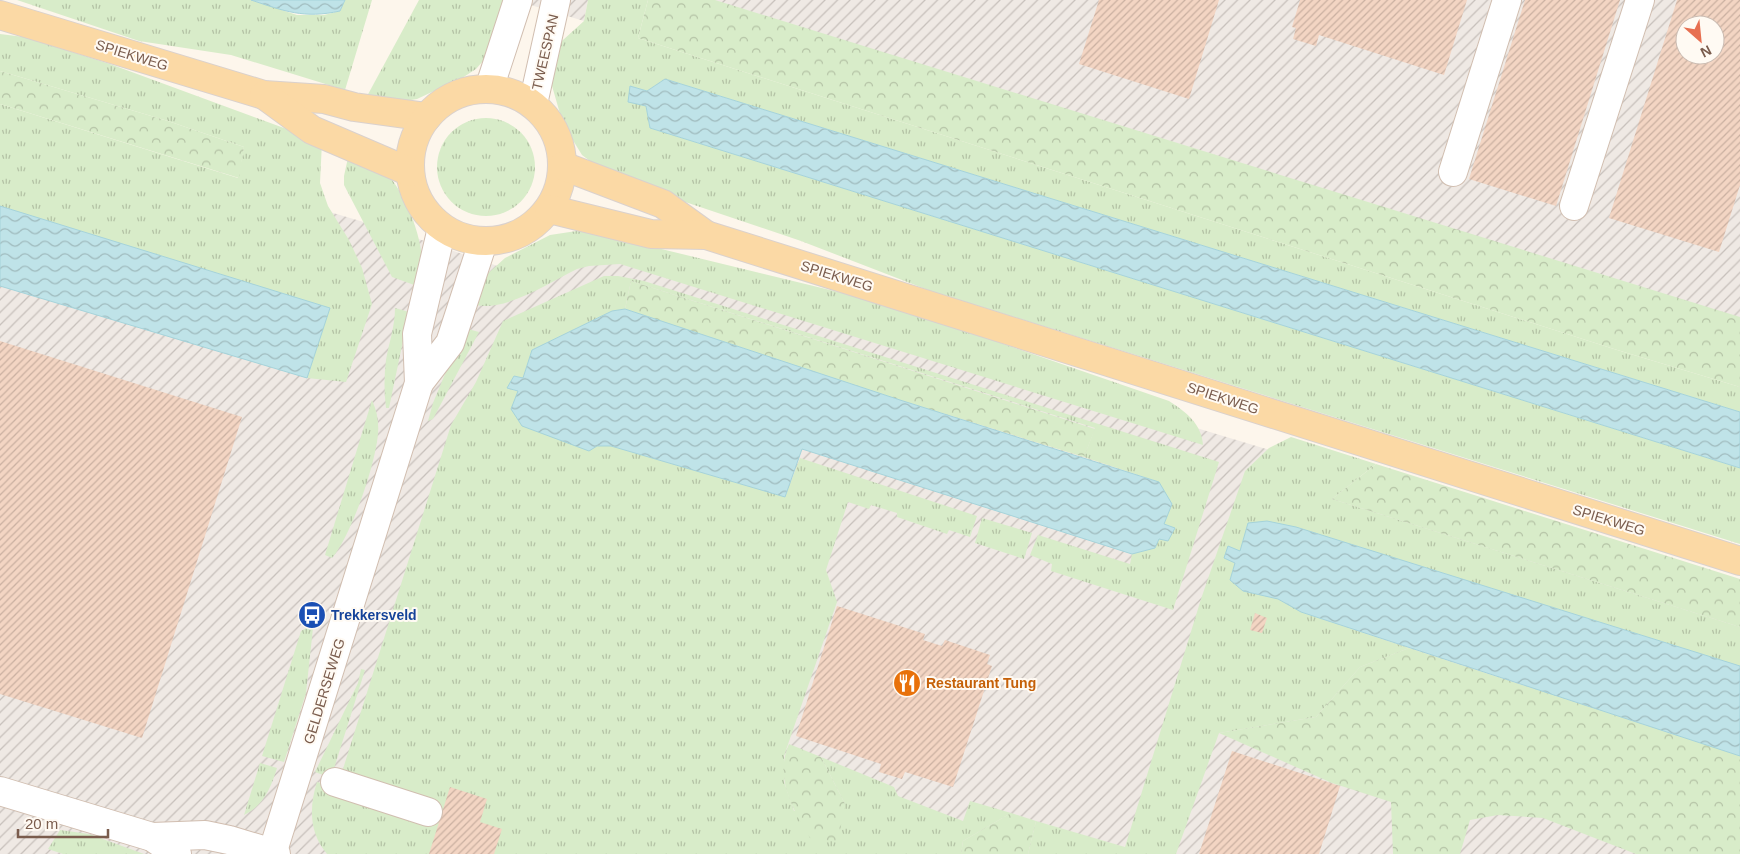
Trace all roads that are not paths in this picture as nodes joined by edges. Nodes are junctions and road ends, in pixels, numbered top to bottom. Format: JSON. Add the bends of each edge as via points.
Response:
{"nodes":[{"id":1,"x":518,"y":0,"type":"edge"},
{"id":2,"x":556,"y":0,"type":"edge"},
{"id":3,"x":1507,"y":0,"type":"edge"},
{"id":4,"x":1640,"y":0,"type":"edge"},
{"id":5,"x":0,"y":15,"type":"edge"},
{"id":6,"x":489,"y":89,"type":"junction"},
{"id":7,"x":264,"y":95,"type":"junction"},
{"id":8,"x":533,"y":104,"type":"junction"},
{"id":9,"x":427,"y":117,"type":"junction"},
{"id":10,"x":563,"y":166,"type":"junction"},
{"id":11,"x":410,"y":172,"type":"junction"},
{"id":12,"x":1453,"y":172,"type":"dead end"},
{"id":13,"x":1574,"y":206,"type":"dead end"},
{"id":14,"x":549,"y":209,"type":"junction"},
{"id":15,"x":442,"y":228,"type":"junction"},
{"id":16,"x":706,"y":235,"type":"junction"},
{"id":17,"x":483,"y":242,"type":"junction"},
{"id":18,"x":419,"y":384,"type":"junction"},
{"id":19,"x":1740,"y":560,"type":"edge"},
{"id":20,"x":334,"y":782,"type":"dead end"},
{"id":21,"x":0,"y":790,"type":"edge"},
{"id":22,"x":428,"y":812,"type":"dead end"},
{"id":23,"x":152,"y":837,"type":"junction"},
{"id":24,"x":176,"y":854,"type":"edge"},
{"id":25,"x":274,"y":854,"type":"edge"}],
"edges":[{"from":1,"to":6,"type":"street"},
{"from":2,"to":8,"type":"street","name":"TWEESPAN"},
{"from":3,"to":12,"type":"street"},
{"from":4,"to":13,"type":"street"},
{"from":5,"to":7,"type":"main road","name":"SPIEKWEG"},
{"from":6,"to":8,"type":"main road","via":[[512,93]]},
{"from":6,"to":9,"type":"main road","via":[[466,92],[444,101]]},
{"from":7,"to":9,"type":"main road","name":"SPIEKWEG","via":[[324,99],[354,107]]},
{"from":7,"to":11,"type":"main road","name":"SPIEKWEG","via":[[312,130]]},
{"from":8,"to":10,"type":"main road","via":[[550,121],[560,142]]},
{"from":9,"to":11,"type":"main road","via":[[413,142]]},
{"from":10,"to":14,"type":"main road","via":[[560,188]]},
{"from":10,"to":16,"type":"main road","name":"SPIEKWEG","via":[[663,204]]},
{"from":11,"to":15,"type":"main road","via":[[425,213]]},
{"from":14,"to":16,"type":"main road","name":"SPIEKWEG","via":[[651,234]]},
{"from":14,"to":17,"type":"main road","via":[[532,227],[508,239]]},
{"from":15,"to":17,"type":"main road","via":[[462,238]]},
{"from":15,"to":18,"type":"street","name":"GELDERSEWEG","via":[[418,334]]},
{"from":16,"to":19,"type":"main road","name":"SPIEKWEG"},
{"from":17,"to":18,"type":"street","name":"GELDERSEWEG","via":[[450,343]]},
{"from":18,"to":25,"type":"street","name":"GELDERSEWEG"},
{"from":20,"to":22,"type":"street"},
{"from":21,"to":23,"type":"street"},
{"from":23,"to":24,"type":"street"},
{"from":23,"to":25,"type":"street","via":[[205,835]]}]}
